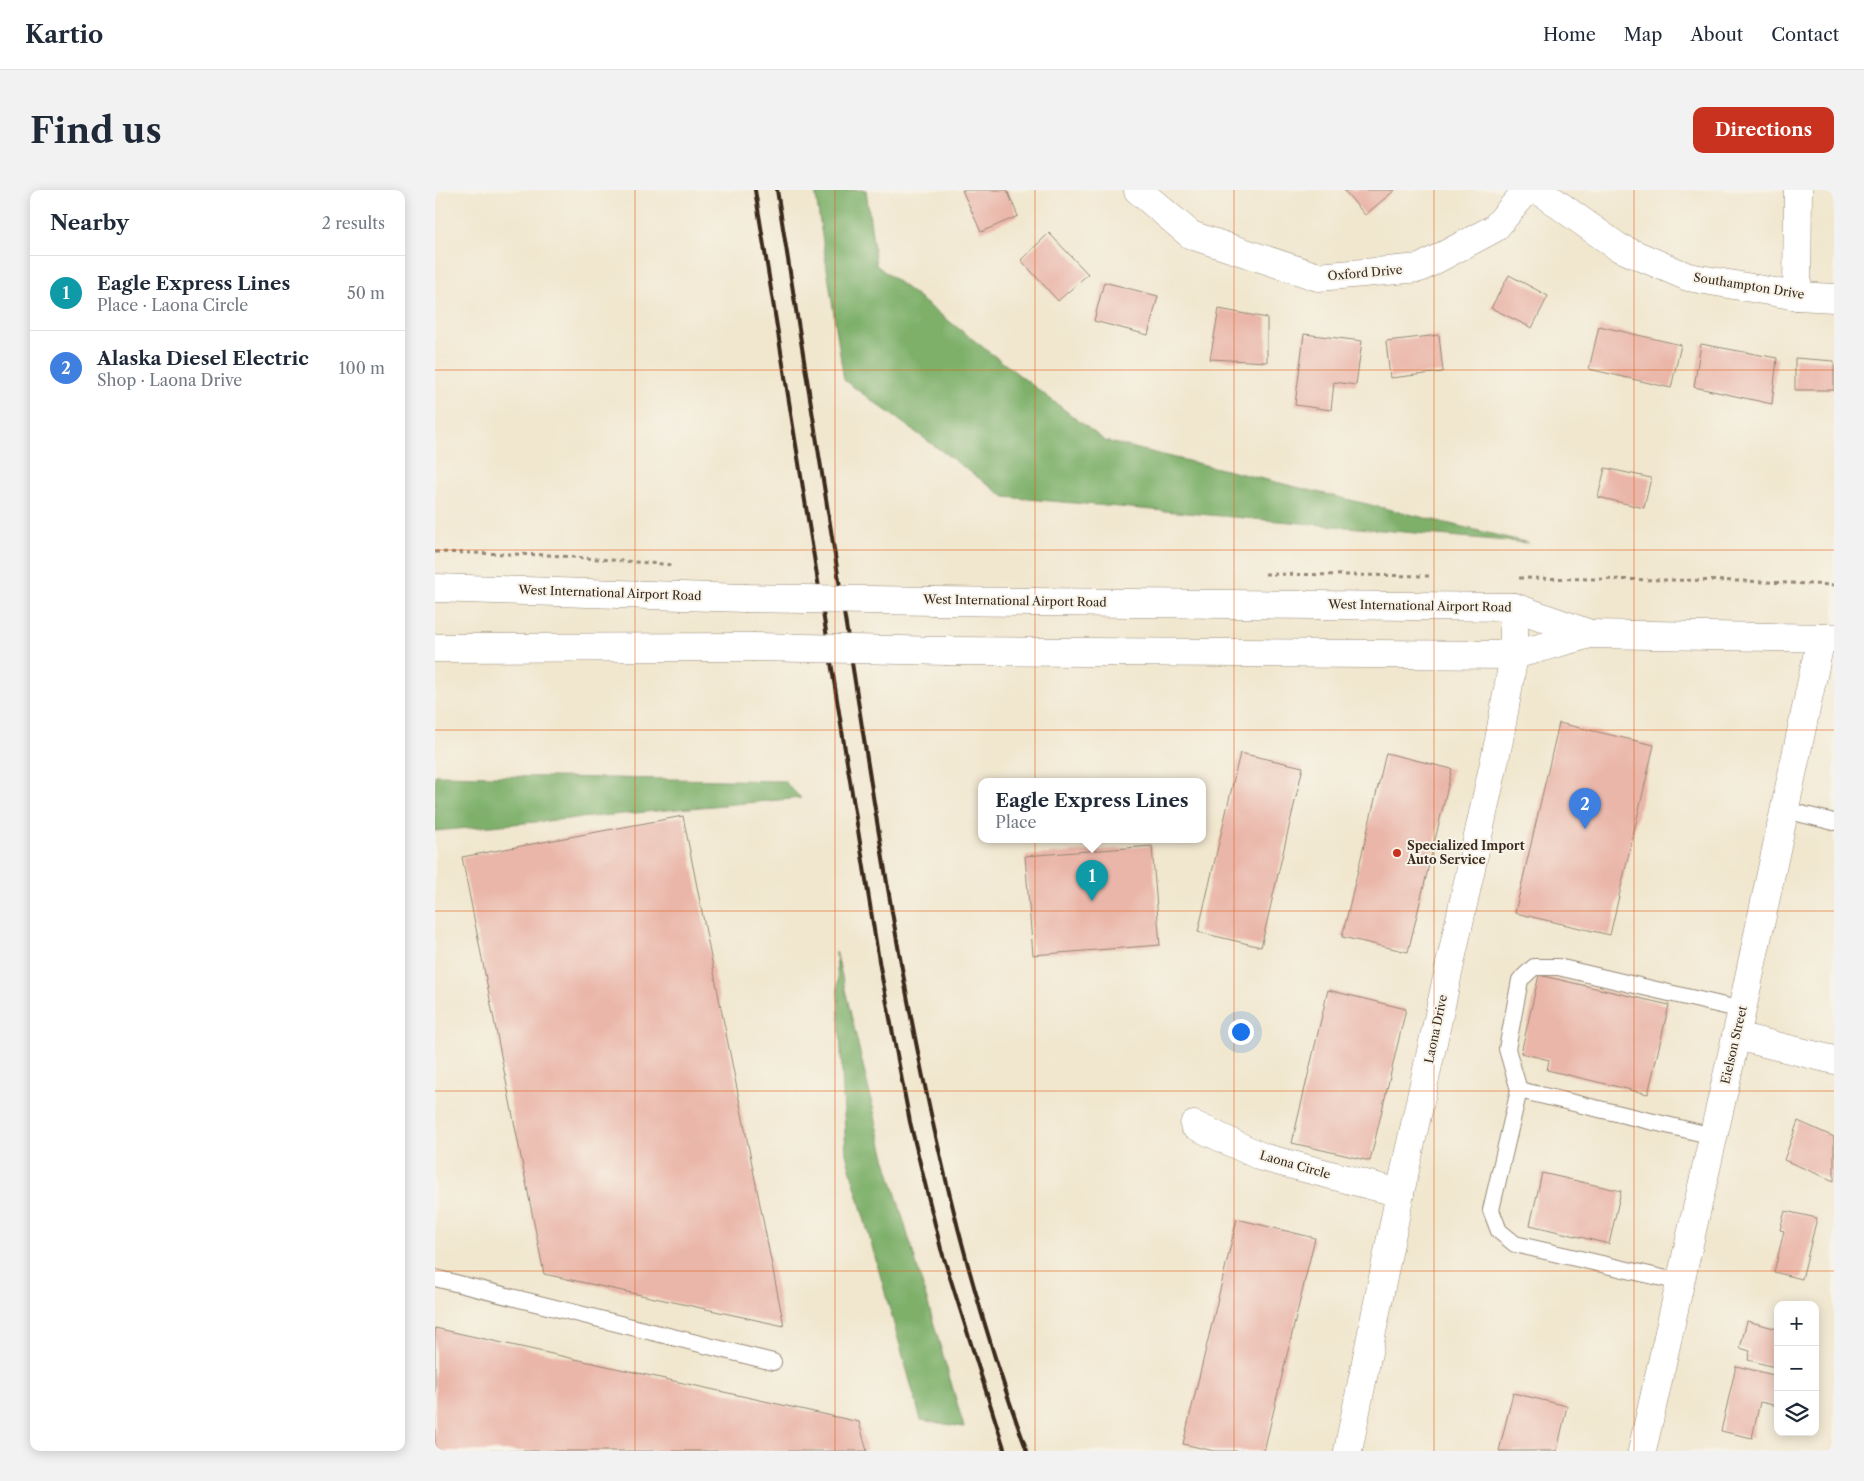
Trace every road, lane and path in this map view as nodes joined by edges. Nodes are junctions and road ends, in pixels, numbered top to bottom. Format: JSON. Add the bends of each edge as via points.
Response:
{"nodes":[{"id":1,"x":1138,"y":190,"type":"edge"},
{"id":2,"x":1527,"y":190,"type":"edge"},
{"id":3,"x":1538,"y":190,"type":"edge"},
{"id":4,"x":1798,"y":190,"type":"edge"},
{"id":5,"x":1797,"y":296,"type":"junction"},
{"id":6,"x":1834,"y":298,"type":"edge"},
{"id":7,"x":435,"y":552,"type":"edge"},
{"id":8,"x":683,"y":566,"type":"dead end"},
{"id":9,"x":435,"y":588,"type":"edge"},
{"id":10,"x":1514,"y":607,"type":"junction"},
{"id":11,"x":1590,"y":634,"type":"junction"},
{"id":12,"x":1828,"y":638,"type":"edge"},
{"id":13,"x":435,"y":648,"type":"edge"},
{"id":14,"x":1515,"y":656,"type":"junction"},
{"id":15,"x":1785,"y":810,"type":"junction"},
{"id":16,"x":1834,"y":822,"type":"edge"},
{"id":17,"x":1739,"y":1023,"type":"junction"},
{"id":18,"x":1834,"y":1060,"type":"edge"},
{"id":19,"x":1519,"y":1090,"type":"junction"},
{"id":20,"x":1194,"y":1125,"type":"dead end"},
{"id":21,"x":1713,"y":1136,"type":"junction"},
{"id":22,"x":1400,"y":1193,"type":"junction"},
{"id":23,"x":435,"y":1278,"type":"edge"},
{"id":24,"x":1680,"y":1282,"type":"junction"},
{"id":25,"x":773,"y":1362,"type":"dead end"},
{"id":26,"x":1348,"y":1451,"type":"edge"},
{"id":27,"x":1642,"y":1451,"type":"edge"}],
"edges":[{"from":1,"to":2,"type":"street","name":"Oxford Drive","via":[[1191,235],[1318,277],[1420,268],[1495,228]]},
{"from":3,"to":5,"type":"street","name":"Southampton Drive","via":[[1618,246],[1688,277]]},
{"from":4,"to":5,"type":"street"},
{"from":5,"to":6,"type":"street","name":"Southampton Drive"},
{"from":7,"to":8,"type":"path","via":[[548,555]]},
{"from":9,"to":10,"type":"street","name":"West International Airport Road","bridge":true,"via":[[744,598]]},
{"from":10,"to":11,"type":"street","name":"West International Airport Road"},
{"from":10,"to":14,"type":"street","name":"Laona Drive"},
{"from":11,"to":12,"type":"street","name":"West International Airport Road"},
{"from":11,"to":14,"type":"street","name":"West International Airport Road"},
{"from":12,"to":15,"type":"street","name":"Eielson Street"},
{"from":13,"to":14,"type":"street","name":"West International Airport Road","bridge":true,"via":[[752,647]]},
{"from":14,"to":22,"type":"street","name":"Laona Drive"},
{"from":15,"to":16,"type":"lane"},
{"from":15,"to":17,"type":"street","name":"Eielson Street"},
{"from":17,"to":18,"type":"street"},
{"from":17,"to":19,"type":"lane","via":[[1558,967],[1534,968],[1520,980],[1507,1049]]},
{"from":17,"to":21,"type":"street","name":"Eielson Street"},
{"from":19,"to":21,"type":"lane"},
{"from":19,"to":24,"type":"lane","via":[[1491,1210],[1499,1231],[1515,1244]]},
{"from":20,"to":22,"type":"street","name":"Laona Circle","via":[[1262,1157]]},
{"from":21,"to":24,"type":"street","name":"Eielson Street"},
{"from":22,"to":26,"type":"street","name":"Laona Drive"},
{"from":23,"to":25,"type":"lane"},
{"from":24,"to":27,"type":"street","name":"Eielson Street"}]}
